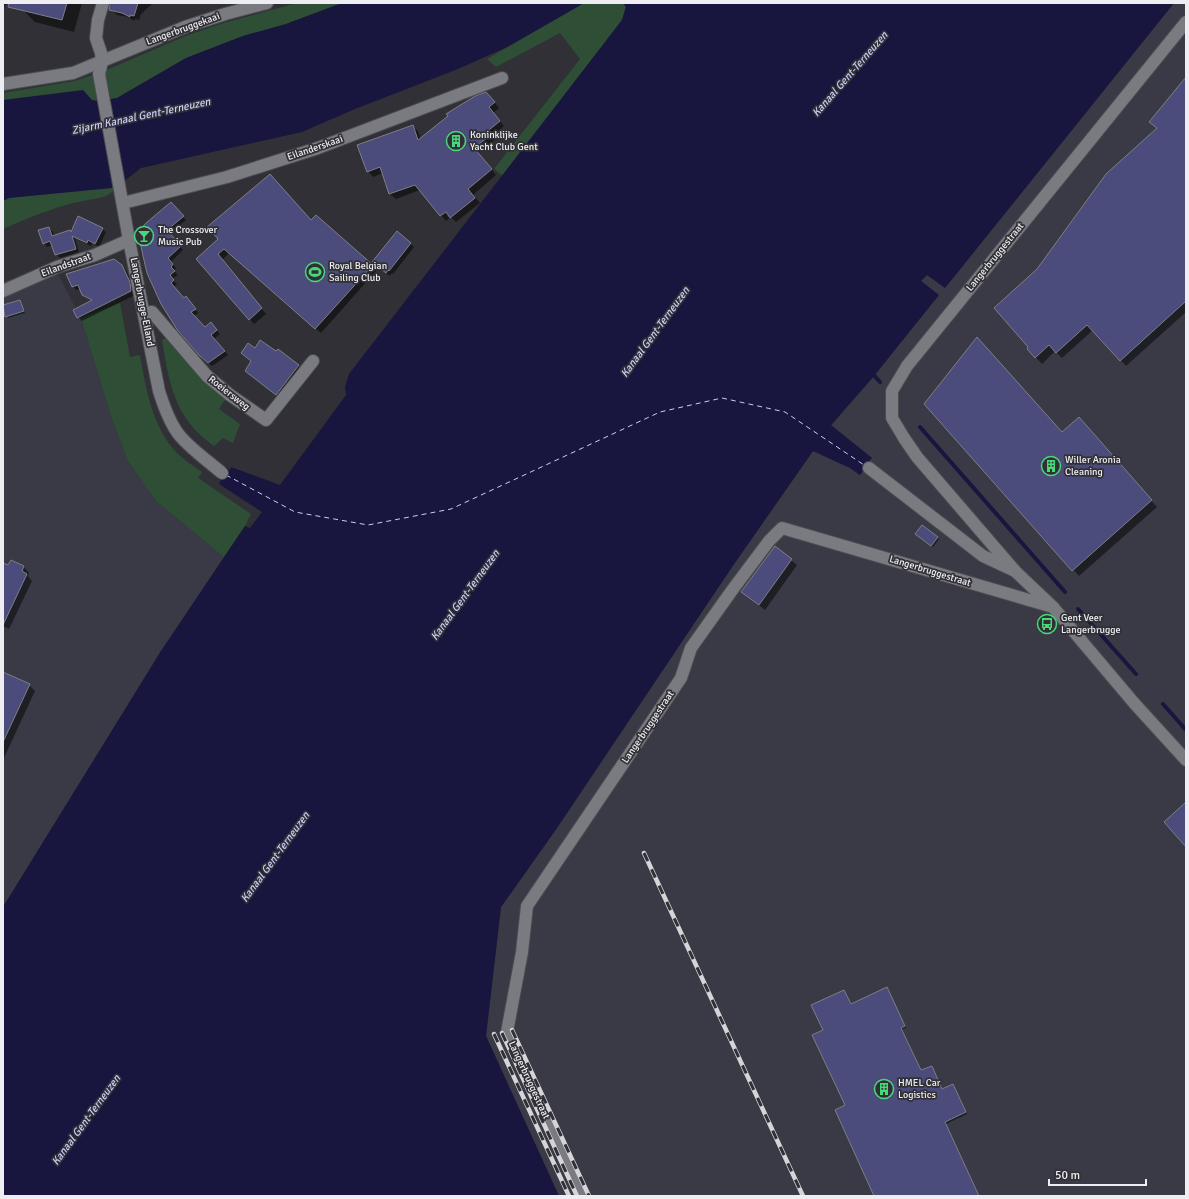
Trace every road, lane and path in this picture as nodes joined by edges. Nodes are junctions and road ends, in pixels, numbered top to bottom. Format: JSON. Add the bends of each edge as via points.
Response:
{"nodes":[{"id":1,"x":103,"y":3,"type":"edge"},
{"id":2,"x":267,"y":3,"type":"edge"},
{"id":3,"x":1186,"y":22,"type":"edge"},
{"id":4,"x":102,"y":62,"type":"junction"},
{"id":5,"x":502,"y":78,"type":"dead end"},
{"id":6,"x":3,"y":84,"type":"edge"},
{"id":7,"x":123,"y":203,"type":"junction"},
{"id":8,"x":129,"y":240,"type":"junction"},
{"id":9,"x":3,"y":291,"type":"edge"},
{"id":10,"x":144,"y":313,"type":"junction"},
{"id":11,"x":313,"y":361,"type":"dead end"},
{"id":12,"x":869,"y":468,"type":"dead end"},
{"id":13,"x":222,"y":473,"type":"dead end"},
{"id":14,"x":1015,"y":571,"type":"junction"},
{"id":15,"x":1053,"y":607,"type":"junction"},
{"id":16,"x":1186,"y":760,"type":"edge"},
{"id":17,"x":583,"y":1196,"type":"edge"}],
"edges":[{"from":1,"to":4,"type":"street","name":"Langerbrugge-Eiland","via":[[96,38]]},
{"from":2,"to":4,"type":"street","name":"Langerbruggekaai","via":[[185,27]]},
{"from":3,"to":14,"type":"street","name":"Langerbruggestraat","via":[[906,366],[892,391],[892,418],[904,438],[917,457]]},
{"from":4,"to":6,"type":"street","name":"Langerbruggekaai","via":[[73,73]]},
{"from":4,"to":7,"type":"street","name":"Langerbrugge-Eiland","via":[[99,74]]},
{"from":5,"to":7,"type":"street","name":"Eilanderskaai","via":[[318,148],[227,177]]},
{"from":7,"to":8,"type":"street","name":"Langerbrugge-Eiland"},
{"from":8,"to":9,"type":"street","name":"Eilandstraat"},
{"from":8,"to":10,"type":"street","name":"Langerbrugge-Eiland"},
{"from":10,"to":11,"type":"street","name":"Roeiersweg","via":[[152,312],[207,376],[266,420]]},
{"from":10,"to":13,"type":"street","name":"Langerbrugge-Eiland","via":[[159,392],[166,413],[179,435]]},
{"from":12,"to":14,"type":"street","via":[[983,556]]},
{"from":14,"to":15,"type":"street","name":"Langerbruggestraat"},
{"from":15,"to":16,"type":"street","name":"Langerbruggestraat"},
{"from":15,"to":17,"type":"street","name":"Langerbruggestraat","via":[[782,528],[769,541],[691,648],[681,678],[527,906],[522,952],[507,1032]]}]}
